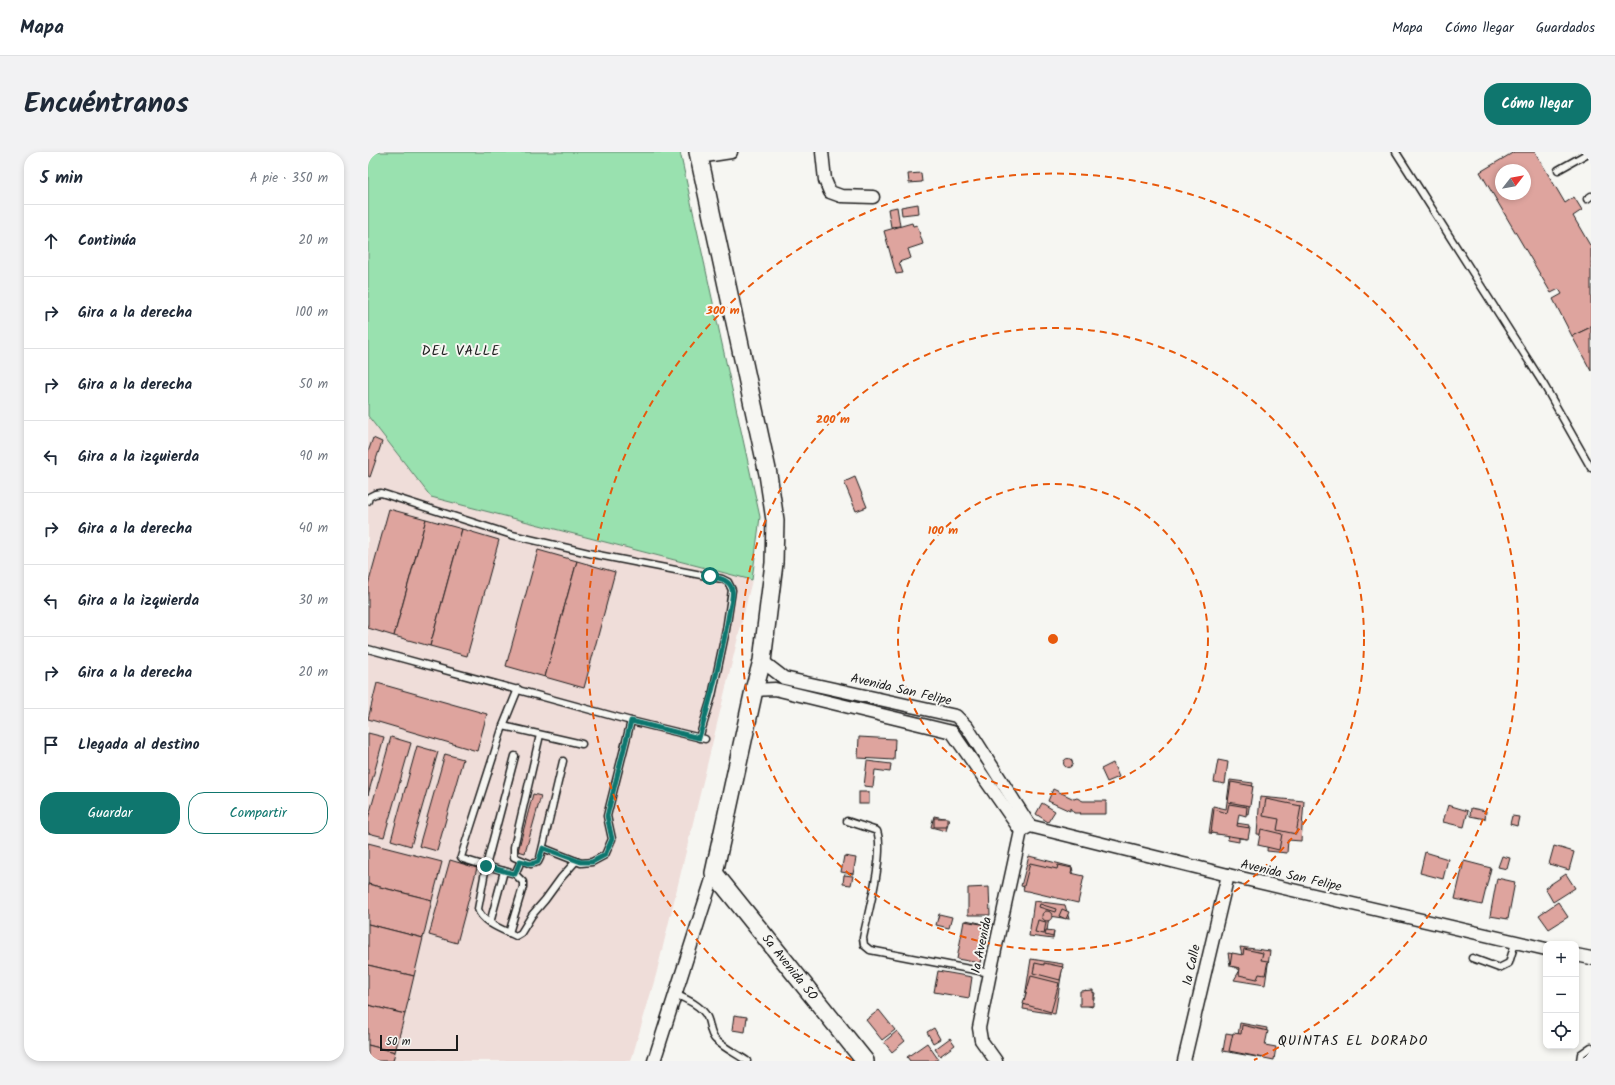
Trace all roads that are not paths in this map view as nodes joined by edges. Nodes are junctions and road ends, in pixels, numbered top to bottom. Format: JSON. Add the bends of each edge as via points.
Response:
{"nodes":[{"id":1,"x":731,"y":152,"type":"edge"},
{"id":2,"x":822,"y":152,"type":"edge"},
{"id":3,"x":1396,"y":152,"type":"edge"},
{"id":4,"x":1590,"y":152,"type":"edge"},
{"id":5,"x":698,"y":155,"type":"edge"},
{"id":6,"x":1558,"y":170,"type":"dead end"},
{"id":7,"x":873,"y":197,"type":"dead end"},
{"id":8,"x":1591,"y":468,"type":"edge"},
{"id":9,"x":368,"y":501,"type":"edge"},
{"id":10,"x":368,"y":650,"type":"edge"},
{"id":11,"x":762,"y":661,"type":"junction"},
{"id":12,"x":518,"y":689,"type":"junction"},
{"id":13,"x":754,"y":690,"type":"junction"},
{"id":14,"x":631,"y":721,"type":"junction"},
{"id":15,"x":504,"y":726,"type":"junction"},
{"id":16,"x":540,"y":735,"type":"junction"},
{"id":17,"x":582,"y":744,"type":"dead end"},
{"id":18,"x":515,"y":756,"type":"dead end"},
{"id":19,"x":563,"y":761,"type":"dead end"},
{"id":20,"x":847,"y":821,"type":"dead end"},
{"id":21,"x":1026,"y":828,"type":"junction"},
{"id":22,"x":543,"y":848,"type":"junction"},
{"id":23,"x":520,"y":861,"type":"junction"},
{"id":24,"x":576,"y":861,"type":"junction"},
{"id":25,"x":486,"y":866,"type":"junction"},
{"id":26,"x":504,"y":871,"type":"junction"},
{"id":27,"x":714,"y":873,"type":"junction"},
{"id":28,"x":515,"y":874,"type":"junction"},
{"id":29,"x":1228,"y":875,"type":"junction"},
{"id":30,"x":490,"y":923,"type":"junction"},
{"id":31,"x":509,"y":933,"type":"junction"},
{"id":32,"x":1515,"y":943,"type":"junction"},
{"id":33,"x":1543,"y":948,"type":"edge"},
{"id":34,"x":1579,"y":956,"type":"edge"},
{"id":35,"x":1472,"y":958,"type":"dead end"},
{"id":36,"x":1591,"y":958,"type":"edge"},
{"id":37,"x":990,"y":973,"type":"junction"},
{"id":38,"x":675,"y":994,"type":"junction"},
{"id":39,"x":1591,"y":1047,"type":"edge"},
{"id":40,"x":654,"y":1061,"type":"edge"},
{"id":41,"x":747,"y":1061,"type":"edge"},
{"id":42,"x":866,"y":1061,"type":"edge"},
{"id":43,"x":996,"y":1061,"type":"edge"},
{"id":44,"x":1184,"y":1061,"type":"edge"},
{"id":45,"x":1580,"y":1061,"type":"edge"}],
"edges":[{"from":1,"to":5,"type":"street"},
{"from":2,"to":7,"type":"street","via":[[825,180],[830,192],[841,196]]},
{"from":3,"to":8,"type":"lane","via":[[1544,385]]},
{"from":4,"to":6,"type":"lane"},
{"from":5,"to":11,"type":"street","via":[[768,474],[775,520],[774,563]]},
{"from":9,"to":14,"type":"lane","via":[[369,497],[381,493],[512,536],[728,582],[732,590],[726,630],[702,739]]},
{"from":10,"to":12,"type":"lane"},
{"from":11,"to":13,"type":"street"},
{"from":11,"to":21,"type":"street","name":"Avenida San Felipe","via":[[784,678],[956,716],[967,727]]},
{"from":12,"to":14,"type":"lane"},
{"from":12,"to":15,"type":"lane"},
{"from":13,"to":21,"type":"street","via":[[775,689],[952,732]]},
{"from":13,"to":27,"type":"street"},
{"from":14,"to":24,"type":"lane","via":[[607,816],[612,839],[605,855],[592,862]]},
{"from":15,"to":16,"type":"lane"},
{"from":15,"to":25,"type":"lane","via":[[461,857]]},
{"from":16,"to":17,"type":"lane"},
{"from":16,"to":23,"type":"lane","via":[[514,847],[514,857]]},
{"from":18,"to":25,"type":"lane"},
{"from":19,"to":22,"type":"lane"},
{"from":20,"to":37,"type":"lane","via":[[877,831],[880,839],[880,855],[863,938],[864,945],[870,950]]},
{"from":21,"to":29,"type":"street","name":"Avenida San Felipe"},
{"from":21,"to":37,"type":"street","name":"1a Avenida"},
{"from":22,"to":23,"type":"lane","via":[[538,862],[531,864]]},
{"from":22,"to":24,"type":"lane"},
{"from":23,"to":28,"type":"lane"},
{"from":24,"to":31,"type":"lane","via":[[532,915],[522,933],[516,936]]},
{"from":25,"to":26,"type":"lane"},
{"from":25,"to":30,"type":"lane","via":[[478,909]]},
{"from":26,"to":28,"type":"lane"},
{"from":26,"to":30,"type":"lane"},
{"from":27,"to":38,"type":"street"},
{"from":27,"to":42,"type":"street","name":"5a Avenida SO"},
{"from":28,"to":31,"type":"lane","via":[[523,882],[523,887]]},
{"from":29,"to":32,"type":"street","name":"Avenida San Felipe"},
{"from":29,"to":44,"type":"street","name":"1a Calle"},
{"from":30,"to":31,"type":"lane"},
{"from":32,"to":33,"type":"street","name":"Avenida San Felipe"},
{"from":32,"to":35,"type":"lane","via":[[1509,963],[1499,968]]},
{"from":34,"to":36,"type":"street"},
{"from":37,"to":43,"type":"street","name":"1a Avenida","via":[[979,1028],[981,1040]]},
{"from":38,"to":40,"type":"street"},
{"from":38,"to":41,"type":"lane","via":[[704,1011],[711,1034],[716,1041]]},
{"from":39,"to":45,"type":"lane","via":[[1582,1054]]}]}
